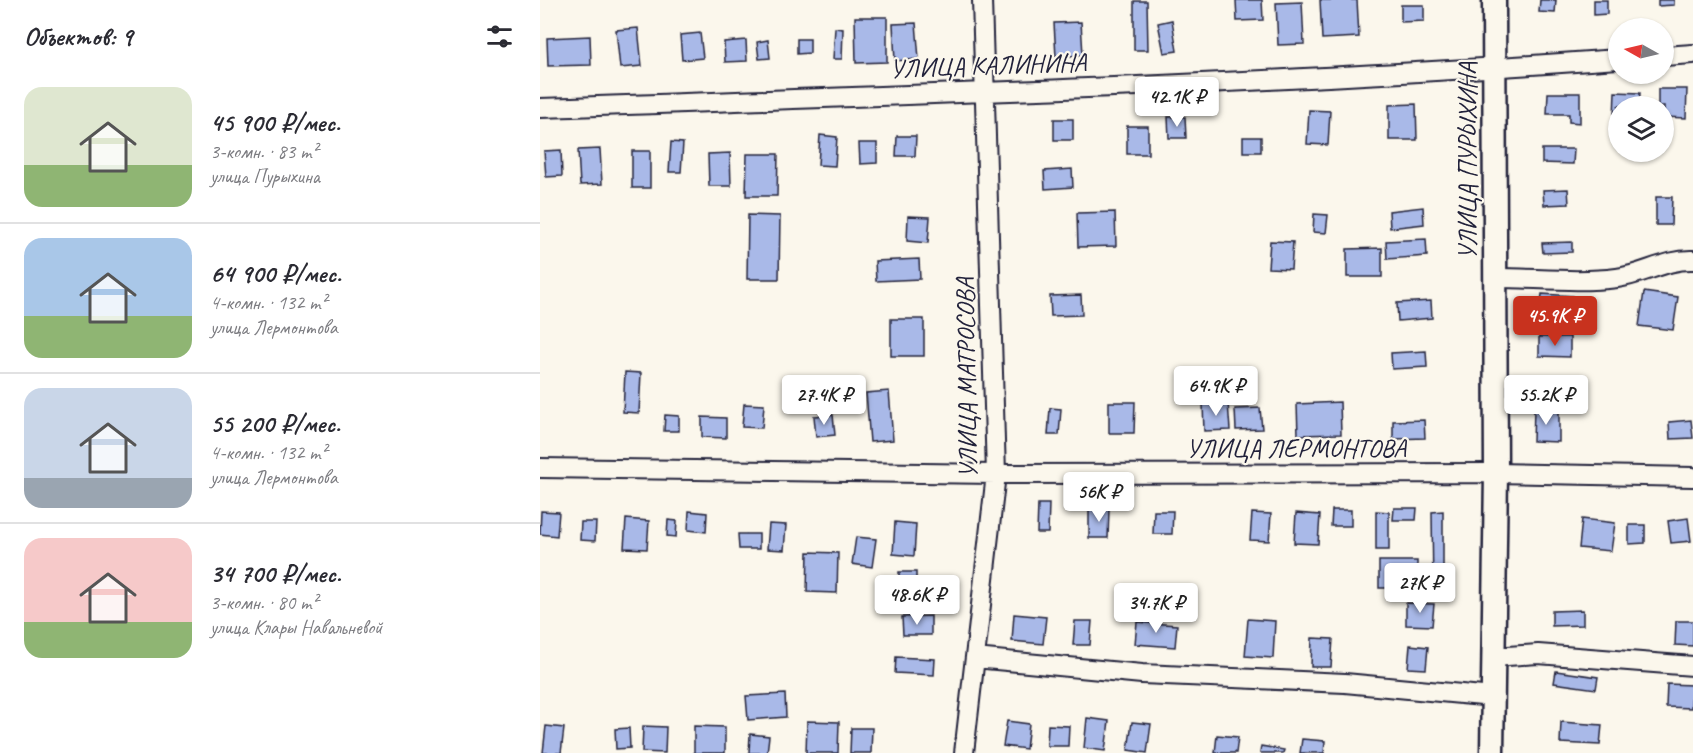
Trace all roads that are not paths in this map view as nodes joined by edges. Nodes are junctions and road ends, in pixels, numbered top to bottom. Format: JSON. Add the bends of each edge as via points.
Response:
{"nodes":[{"id":1,"x":982,"y":0,"type":"edge"},
{"id":2,"x":1494,"y":0,"type":"edge"},
{"id":3,"x":1693,"y":54,"type":"edge"},
{"id":4,"x":1674,"y":55,"type":"edge"},
{"id":5,"x":1608,"y":60,"type":"edge"},
{"id":6,"x":1495,"y":68,"type":"junction"},
{"id":7,"x":984,"y":92,"type":"junction"},
{"id":8,"x":540,"y":108,"type":"edge"},
{"id":9,"x":1693,"y":260,"type":"edge"},
{"id":10,"x":1496,"y":278,"type":"junction"},
{"id":11,"x":540,"y":468,"type":"edge"},
{"id":12,"x":1496,"y":473,"type":"junction"},
{"id":13,"x":996,"y":474,"type":"junction"},
{"id":14,"x":1693,"y":477,"type":"edge"},
{"id":15,"x":1493,"y":657,"type":"junction"},
{"id":16,"x":975,"y":658,"type":"junction"},
{"id":17,"x":1693,"y":666,"type":"edge"},
{"id":18,"x":1493,"y":697,"type":"junction"},
{"id":19,"x":964,"y":753,"type":"edge"},
{"id":20,"x":1492,"y":753,"type":"edge"}],
"edges":[{"from":1,"to":7,"type":"street","name":"УЛИЦА МАТРОСОВА"},
{"from":2,"to":6,"type":"street","name":"УЛИЦА ПУРЫХИНА"},
{"from":3,"to":4,"type":"street"},
{"from":5,"to":6,"type":"street","name":"УЛИЦА КАЛИНИНА"},
{"from":6,"to":7,"type":"street","name":"УЛИЦА КАЛИНИНА"},
{"from":6,"to":10,"type":"street","name":"УЛИЦА ПУРЫХИНА"},
{"from":7,"to":8,"type":"street","name":"УЛИЦА КАЛИНИНА"},
{"from":7,"to":13,"type":"street","name":"УЛИЦА МАТРОСОВА"},
{"from":9,"to":10,"type":"street","via":[[1679,260],[1616,278]]},
{"from":10,"to":12,"type":"street","name":"УЛИЦА ПУРЫХИНА"},
{"from":11,"to":13,"type":"street","name":"УЛИЦА ЛЕРМОНТОВА"},
{"from":12,"to":13,"type":"street","name":"УЛИЦА ЛЕРМОНТОВА"},
{"from":12,"to":14,"type":"street","name":"УЛИЦА ЛЕРМОНТОВА"},
{"from":12,"to":15,"type":"street","name":"УЛИЦА ПУРЫХИНА"},
{"from":13,"to":16,"type":"street","name":"УЛИЦА МАТРОСОВА"},
{"from":15,"to":17,"type":"street","via":[[1538,654]]},
{"from":15,"to":18,"type":"street","name":"УЛИЦА ПУРЫХИНА"},
{"from":16,"to":18,"type":"street","via":[[1142,674],[1345,683]]},
{"from":16,"to":19,"type":"street","name":"УЛИЦА МАТРОСОВА"},
{"from":18,"to":20,"type":"street","name":"УЛИЦА ПУРЫХИНА"}]}
